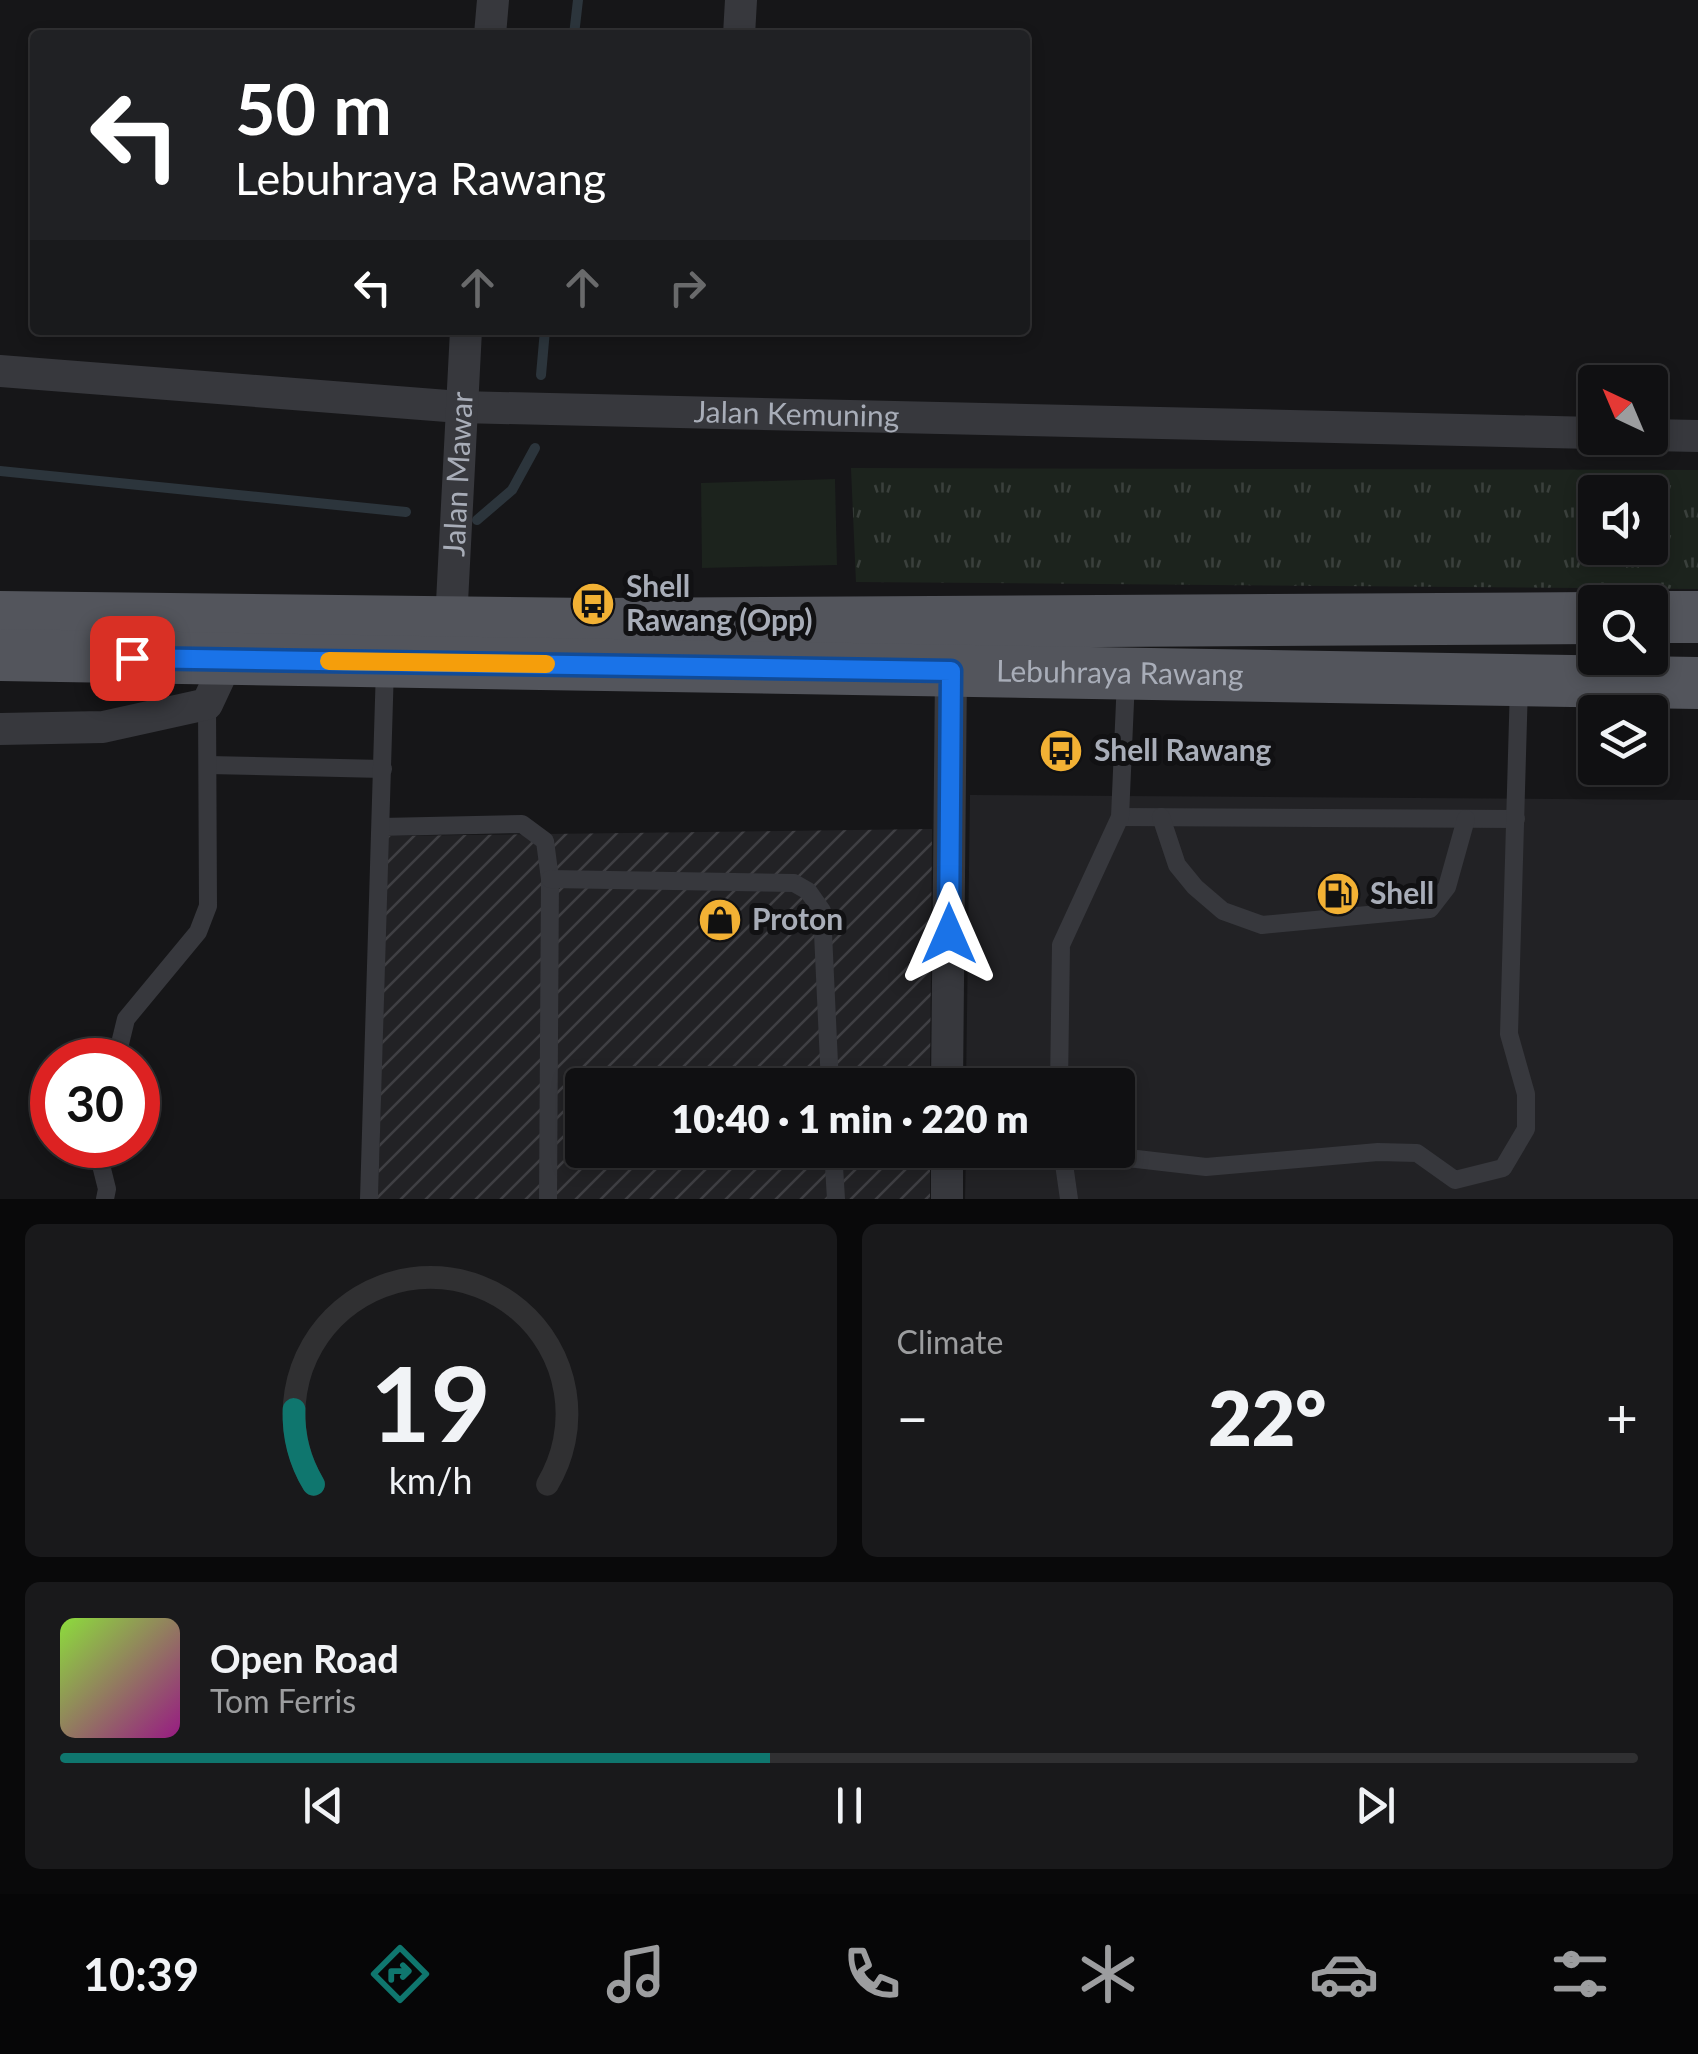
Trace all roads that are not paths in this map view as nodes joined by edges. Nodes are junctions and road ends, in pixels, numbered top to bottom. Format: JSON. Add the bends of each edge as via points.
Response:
{"nodes":[{"id":1,"x":492,"y":0,"type":"edge"},
{"id":2,"x":741,"y":0,"type":"edge"},
{"id":3,"x":490,"y":30,"type":"edge"},
{"id":4,"x":739,"y":30,"type":"edge"},
{"id":5,"x":466,"y":335,"type":"edge"},
{"id":6,"x":0,"y":371,"type":"edge"},
{"id":7,"x":460,"y":407,"type":"junction"},
{"id":8,"x":1578,"y":434,"type":"edge"},
{"id":9,"x":1668,"y":435,"type":"edge"},
{"id":10,"x":1698,"y":436,"type":"edge"},
{"id":11,"x":1668,"y":617,"type":"edge"},
{"id":12,"x":1698,"y":617,"type":"edge"},
{"id":13,"x":0,"y":618,"type":"edge"},
{"id":14,"x":1578,"y":618,"type":"edge"},
{"id":15,"x":452,"y":622,"type":"junction"},
{"id":16,"x":0,"y":655,"type":"edge"},
{"id":17,"x":385,"y":662,"type":"junction"},
{"id":18,"x":951,"y":671,"type":"junction"},
{"id":19,"x":1126,"y":674,"type":"junction"},
{"id":20,"x":1519,"y":680,"type":"junction"},
{"id":21,"x":218,"y":681,"type":"junction"},
{"id":22,"x":1698,"y":682,"type":"edge"},
{"id":23,"x":0,"y":730,"type":"edge"},
{"id":24,"x":208,"y":765,"type":"junction"},
{"id":25,"x":382,"y":769,"type":"junction"},
{"id":26,"x":1120,"y":817,"type":"junction"},
{"id":27,"x":1160,"y":817,"type":"junction"},
{"id":28,"x":1466,"y":820,"type":"junction"},
{"id":29,"x":1516,"y":820,"type":"junction"},
{"id":30,"x":381,"y":827,"type":"junction"},
{"id":31,"x":550,"y":879,"type":"junction"},
{"id":32,"x":121,"y":1038,"type":"edge"},
{"id":33,"x":829,"y":1068,"type":"edge"},
{"id":34,"x":948,"y":1068,"type":"edge"},
{"id":35,"x":1059,"y":1068,"type":"edge"},
{"id":36,"x":1135,"y":1159,"type":"edge"},
{"id":37,"x":102,"y":1168,"type":"edge"},
{"id":38,"x":835,"y":1168,"type":"edge"},
{"id":39,"x":947,"y":1168,"type":"edge"},
{"id":40,"x":1065,"y":1168,"type":"edge"},
{"id":41,"x":105,"y":1199,"type":"edge"},
{"id":42,"x":370,"y":1199,"type":"edge"},
{"id":43,"x":548,"y":1199,"type":"edge"},
{"id":44,"x":836,"y":1199,"type":"edge"},
{"id":45,"x":946,"y":1199,"type":"edge"},
{"id":46,"x":1069,"y":1199,"type":"edge"}],
"edges":[{"from":1,"to":3,"type":"street"},
{"from":2,"to":4,"type":"street"},
{"from":5,"to":7,"type":"street","name":"Jalan Mawar"},
{"from":6,"to":7,"type":"street","name":"Jalan Kemuning"},
{"from":7,"to":8,"type":"street","name":"Jalan Kemuning"},
{"from":7,"to":15,"type":"street","name":"Jalan Mawar"},
{"from":9,"to":10,"type":"street"},
{"from":11,"to":12,"type":"main road"},
{"from":13,"to":15,"type":"main road","name":"Lebuhraya Rawang"},
{"from":14,"to":15,"type":"main road","name":"Lebuhraya Rawang"},
{"from":16,"to":21,"type":"main road","name":"Lebuhraya Rawang"},
{"from":17,"to":18,"type":"main road","name":"Lebuhraya Rawang"},
{"from":17,"to":21,"type":"main road","name":"Lebuhraya Rawang"},
{"from":17,"to":25,"type":"lane"},
{"from":18,"to":19,"type":"main road","name":"Lebuhraya Rawang"},
{"from":18,"to":34,"type":"street"},
{"from":19,"to":20,"type":"main road","name":"Lebuhraya Rawang"},
{"from":19,"to":26,"type":"lane"},
{"from":20,"to":22,"type":"main road","name":"Lebuhraya Rawang"},
{"from":20,"to":29,"type":"lane"},
{"from":21,"to":23,"type":"street","via":[[103,727]]},
{"from":21,"to":24,"type":"lane"},
{"from":24,"to":25,"type":"lane"},
{"from":24,"to":32,"type":"lane","via":[[208,906],[198,932],[126,1019]]},
{"from":25,"to":30,"type":"lane"},
{"from":26,"to":27,"type":"lane"},
{"from":26,"to":35,"type":"lane","via":[[1061,945]]},
{"from":27,"to":28,"type":"lane"},
{"from":27,"to":28,"type":"lane","via":[[1178,865],[1195,888],[1223,912],[1262,925],[1430,909],[1447,888]]},
{"from":28,"to":29,"type":"lane"},
{"from":29,"to":36,"type":"lane","via":[[1510,1034],[1526,1094],[1526,1130],[1502,1168],[1456,1180],[1417,1153],[1206,1167]]},
{"from":30,"to":31,"type":"lane","via":[[522,824],[545,841]]},
{"from":30,"to":42,"type":"lane"},
{"from":31,"to":33,"type":"lane","via":[[794,882],[808,891],[822,911]]},
{"from":31,"to":43,"type":"lane"},
{"from":37,"to":41,"type":"lane"},
{"from":38,"to":44,"type":"lane"},
{"from":39,"to":45,"type":"street"},
{"from":40,"to":46,"type":"lane"}]}
